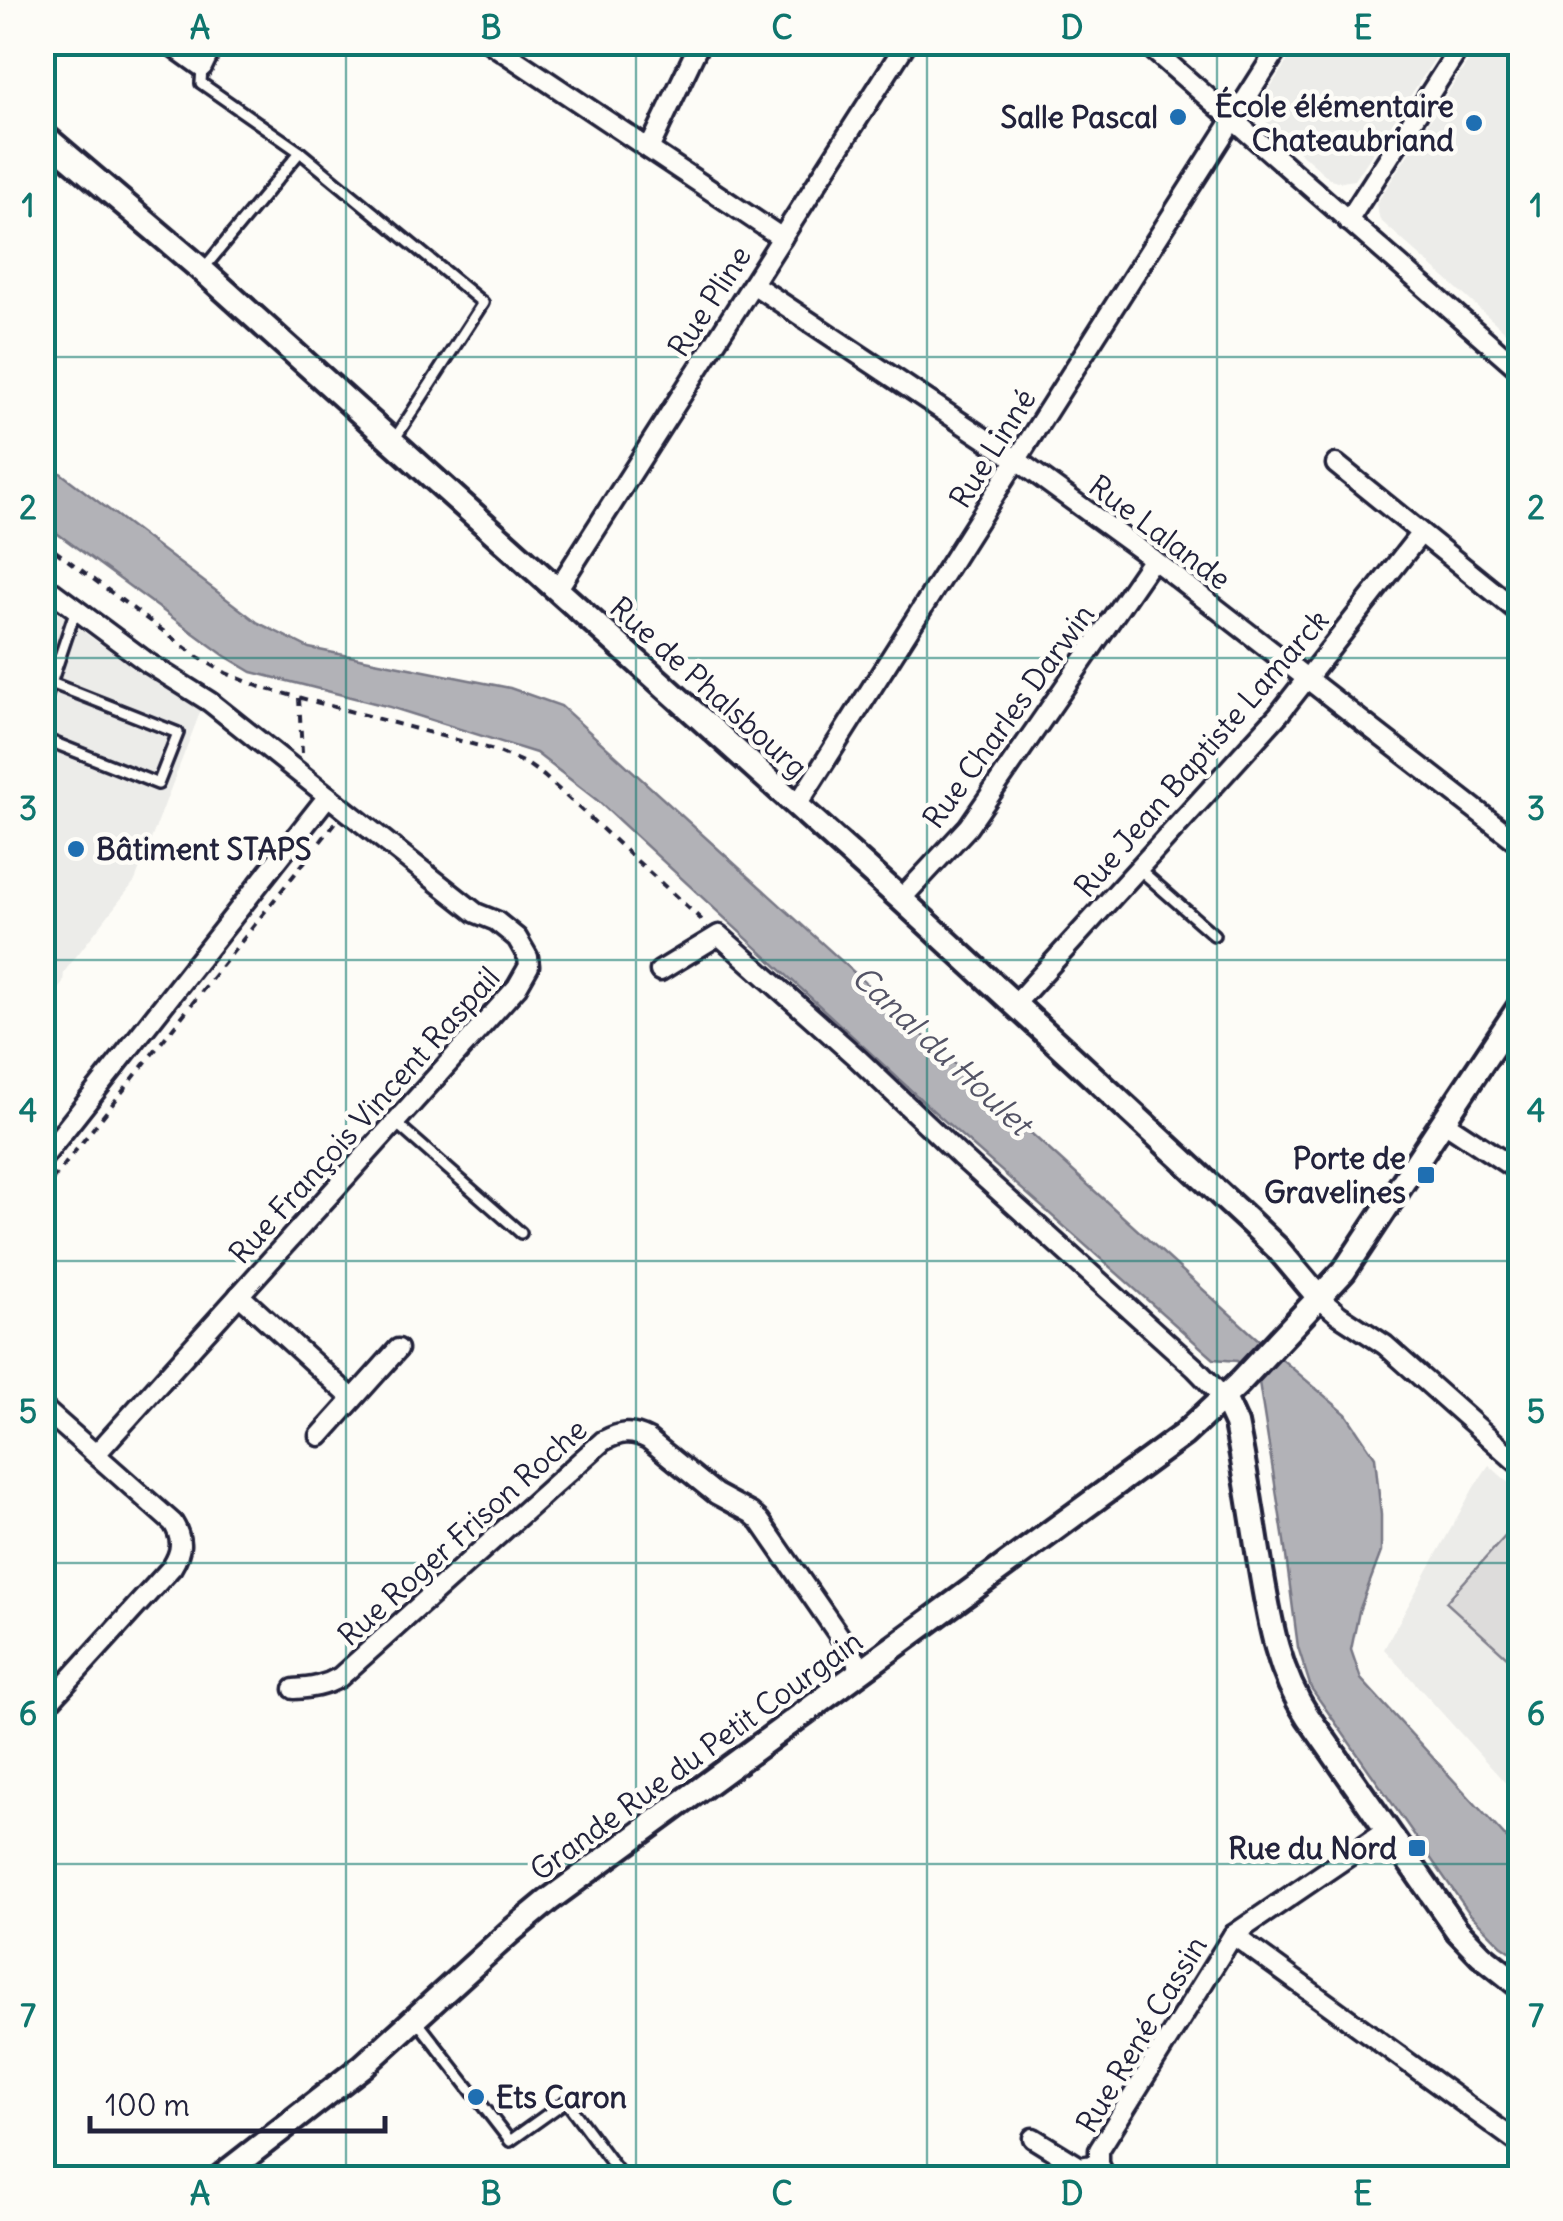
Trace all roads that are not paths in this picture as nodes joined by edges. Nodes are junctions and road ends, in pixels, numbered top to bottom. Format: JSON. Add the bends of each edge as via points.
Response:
{"nodes":[{"id":1,"x":166,"y":42,"type":"edge"},
{"id":2,"x":214,"y":42,"type":"edge"},
{"id":3,"x":489,"y":42,"type":"edge"},
{"id":4,"x":700,"y":42,"type":"edge"},
{"id":5,"x":908,"y":42,"type":"edge"},
{"id":6,"x":1144,"y":42,"type":"edge"},
{"id":7,"x":1282,"y":42,"type":"edge"},
{"id":8,"x":1462,"y":42,"type":"edge"},
{"id":9,"x":202,"y":67,"type":"junction"},
{"id":10,"x":1233,"y":119,"type":"junction"},
{"id":11,"x":42,"y":134,"type":"edge"},
{"id":12,"x":649,"y":149,"type":"junction"},
{"id":13,"x":300,"y":152,"type":"junction"},
{"id":14,"x":1348,"y":221,"type":"junction"},
{"id":15,"x":782,"y":238,"type":"junction"},
{"id":16,"x":202,"y":270,"type":"junction"},
{"id":17,"x":753,"y":284,"type":"junction"},
{"id":18,"x":1520,"y":370,"type":"edge"},
{"id":19,"x":393,"y":442,"type":"junction"},
{"id":20,"x":1017,"y":460,"type":"junction"},
{"id":21,"x":1336,"y":464,"type":"dead end"},
{"id":22,"x":1422,"y":533,"type":"junction"},
{"id":23,"x":1153,"y":559,"type":"junction"},
{"id":24,"x":42,"y":584,"type":"edge"},
{"id":25,"x":556,"y":590,"type":"junction"},
{"id":26,"x":76,"y":609,"type":"junction"},
{"id":27,"x":1520,"y":612,"type":"edge"},
{"id":28,"x":1308,"y":679,"type":"junction"},
{"id":29,"x":51,"y":683,"type":"junction"},
{"id":30,"x":42,"y":710,"type":"edge"},
{"id":31,"x":42,"y":738,"type":"edge"},
{"id":32,"x":328,"y":796,"type":"junction"},
{"id":33,"x":796,"y":806,"type":"junction"},
{"id":34,"x":1520,"y":844,"type":"edge"},
{"id":35,"x":1138,"y":868,"type":"junction"},
{"id":36,"x":901,"y":898,"type":"junction"},
{"id":37,"x":1214,"y":935,"type":"dead end"},
{"id":38,"x":660,"y":971,"type":"dead end"},
{"id":39,"x":1015,"y":1004,"type":"junction"},
{"id":40,"x":1520,"y":1006,"type":"edge"},
{"id":41,"x":396,"y":1122,"type":"junction"},
{"id":42,"x":1444,"y":1122,"type":"junction"},
{"id":43,"x":42,"y":1159,"type":"edge"},
{"id":44,"x":1520,"y":1172,"type":"edge"},
{"id":45,"x":521,"y":1233,"type":"dead end"},
{"id":46,"x":239,"y":1295,"type":"junction"},
{"id":47,"x":1320,"y":1299,"type":"junction"},
{"id":48,"x":398,"y":1349,"type":"dead end"},
{"id":49,"x":1224,"y":1398,"type":"junction"},
{"id":50,"x":353,"y":1399,"type":"junction"},
{"id":51,"x":42,"y":1406,"type":"edge"},
{"id":52,"x":320,"y":1436,"type":"dead end"},
{"id":53,"x":96,"y":1454,"type":"junction"},
{"id":54,"x":1520,"y":1465,"type":"edge"},
{"id":55,"x":863,"y":1670,"type":"junction"},
{"id":56,"x":294,"y":1688,"type":"dead end"},
{"id":57,"x":42,"y":1710,"type":"edge"},
{"id":58,"x":1387,"y":1830,"type":"junction"},
{"id":59,"x":1233,"y":1934,"type":"junction"},
{"id":60,"x":1520,"y":1986,"type":"edge"},
{"id":61,"x":416,"y":2019,"type":"junction"},
{"id":62,"x":1033,"y":2138,"type":"dead end"},
{"id":63,"x":1520,"y":2144,"type":"edge"},
{"id":64,"x":1102,"y":2171,"type":"edge"},
{"id":65,"x":219,"y":2178,"type":"edge"},
{"id":66,"x":622,"y":2178,"type":"edge"}],
"edges":[{"from":1,"to":9,"type":"street"},
{"from":2,"to":9,"type":"street"},
{"from":3,"to":12,"type":"street"},
{"from":4,"to":12,"type":"street"},
{"from":5,"to":15,"type":"street","name":"Rue Pline"},
{"from":6,"to":10,"type":"street"},
{"from":7,"to":10,"type":"street","name":"Rue Linné"},
{"from":8,"to":14,"type":"street"},
{"from":9,"to":13,"type":"lane","via":[[201,83]]},
{"from":10,"to":14,"type":"street"},
{"from":10,"to":20,"type":"street","name":"Rue Linné"},
{"from":11,"to":16,"type":"street","name":"Rue de Phalsbourg"},
{"from":12,"to":15,"type":"street"},
{"from":13,"to":16,"type":"lane"},
{"from":13,"to":19,"type":"lane","via":[[483,303]]},
{"from":14,"to":18,"type":"street"},
{"from":15,"to":17,"type":"street","name":"Rue Pline"},
{"from":16,"to":19,"type":"street","name":"Rue de Phalsbourg"},
{"from":17,"to":20,"type":"street","name":"Rue Lalande"},
{"from":17,"to":25,"type":"street","name":"Rue Pline"},
{"from":19,"to":25,"type":"street","name":"Rue de Phalsbourg"},
{"from":20,"to":23,"type":"street","name":"Rue Lalande"},
{"from":20,"to":33,"type":"street","name":"Rue Linné"},
{"from":21,"to":22,"type":"street"},
{"from":22,"to":27,"type":"street"},
{"from":22,"to":28,"type":"street","name":"Rue Jean Baptiste Lamarck"},
{"from":23,"to":28,"type":"street","name":"Rue Lalande"},
{"from":23,"to":36,"type":"street","name":"Rue Charles Darwin","via":[[968,827]]},
{"from":24,"to":26,"type":"street","name":"Rue François Vincent Raspail"},
{"from":25,"to":33,"type":"street","name":"Rue de Phalsbourg"},
{"from":26,"to":29,"type":"lane"},
{"from":26,"to":32,"type":"street","name":"Rue François Vincent Raspail","via":[[210,702]]},
{"from":28,"to":34,"type":"street","name":"Rue Lalande"},
{"from":28,"to":35,"type":"street","name":"Rue Jean Baptiste Lamarck"},
{"from":29,"to":30,"type":"lane"},
{"from":29,"to":31,"type":"lane","via":[[178,734],[158,784]]},
{"from":32,"to":41,"type":"street","name":"Rue François Vincent Raspail","via":[[476,913],[504,926],[528,957],[518,988]]},
{"from":32,"to":43,"type":"street"},
{"from":33,"to":36,"type":"street","name":"Rue de Phalsbourg"},
{"from":35,"to":37,"type":"lane"},
{"from":35,"to":39,"type":"street","name":"Rue Jean Baptiste Lamarck"},
{"from":36,"to":39,"type":"street","name":"Rue de Phalsbourg"},
{"from":38,"to":49,"type":"street","via":[[719,935]]},
{"from":39,"to":47,"type":"street","name":"Rue de Phalsbourg","via":[[1259,1231]]},
{"from":40,"to":42,"type":"street","name":"Grande Rue du Petit Courgain"},
{"from":41,"to":45,"type":"lane"},
{"from":41,"to":46,"type":"street","name":"Rue François Vincent Raspail"},
{"from":42,"to":44,"type":"street"},
{"from":42,"to":47,"type":"street","name":"Grande Rue du Petit Courgain"},
{"from":46,"to":50,"type":"street"},
{"from":46,"to":53,"type":"street","name":"Rue François Vincent Raspail"},
{"from":47,"to":49,"type":"street","name":"Grande Rue du Petit Courgain"},
{"from":47,"to":54,"type":"street","via":[[1385,1345]]},
{"from":48,"to":50,"type":"street"},
{"from":49,"to":55,"type":"street","name":"Grande Rue du Petit Courgain","via":[[1169,1446]]},
{"from":49,"to":58,"type":"street","via":[[1236,1424],[1281,1664],[1298,1701]]},
{"from":50,"to":52,"type":"street"},
{"from":51,"to":53,"type":"street"},
{"from":53,"to":57,"type":"street","via":[[173,1523],[181,1549],[172,1568]]},
{"from":55,"to":56,"type":"street","name":"Rue Roger Frison Roche","via":[[760,1521],[648,1439],[625,1432],[603,1440],[340,1677]]},
{"from":55,"to":61,"type":"street","name":"Grande Rue du Petit Courgain","via":[[549,1900]]},
{"from":58,"to":59,"type":"street"},
{"from":58,"to":60,"type":"street","via":[[1469,1943]]},
{"from":59,"to":63,"type":"street"},
{"from":59,"to":64,"type":"street","name":"Rue René Cassin","via":[[1099,2150]]},
{"from":61,"to":65,"type":"street","name":"Grande Rue du Petit Courgain"},
{"from":61,"to":66,"type":"lane","via":[[510,2141],[566,2101]]},
{"from":62,"to":64,"type":"street","name":"Rue René Cassin"}]}
